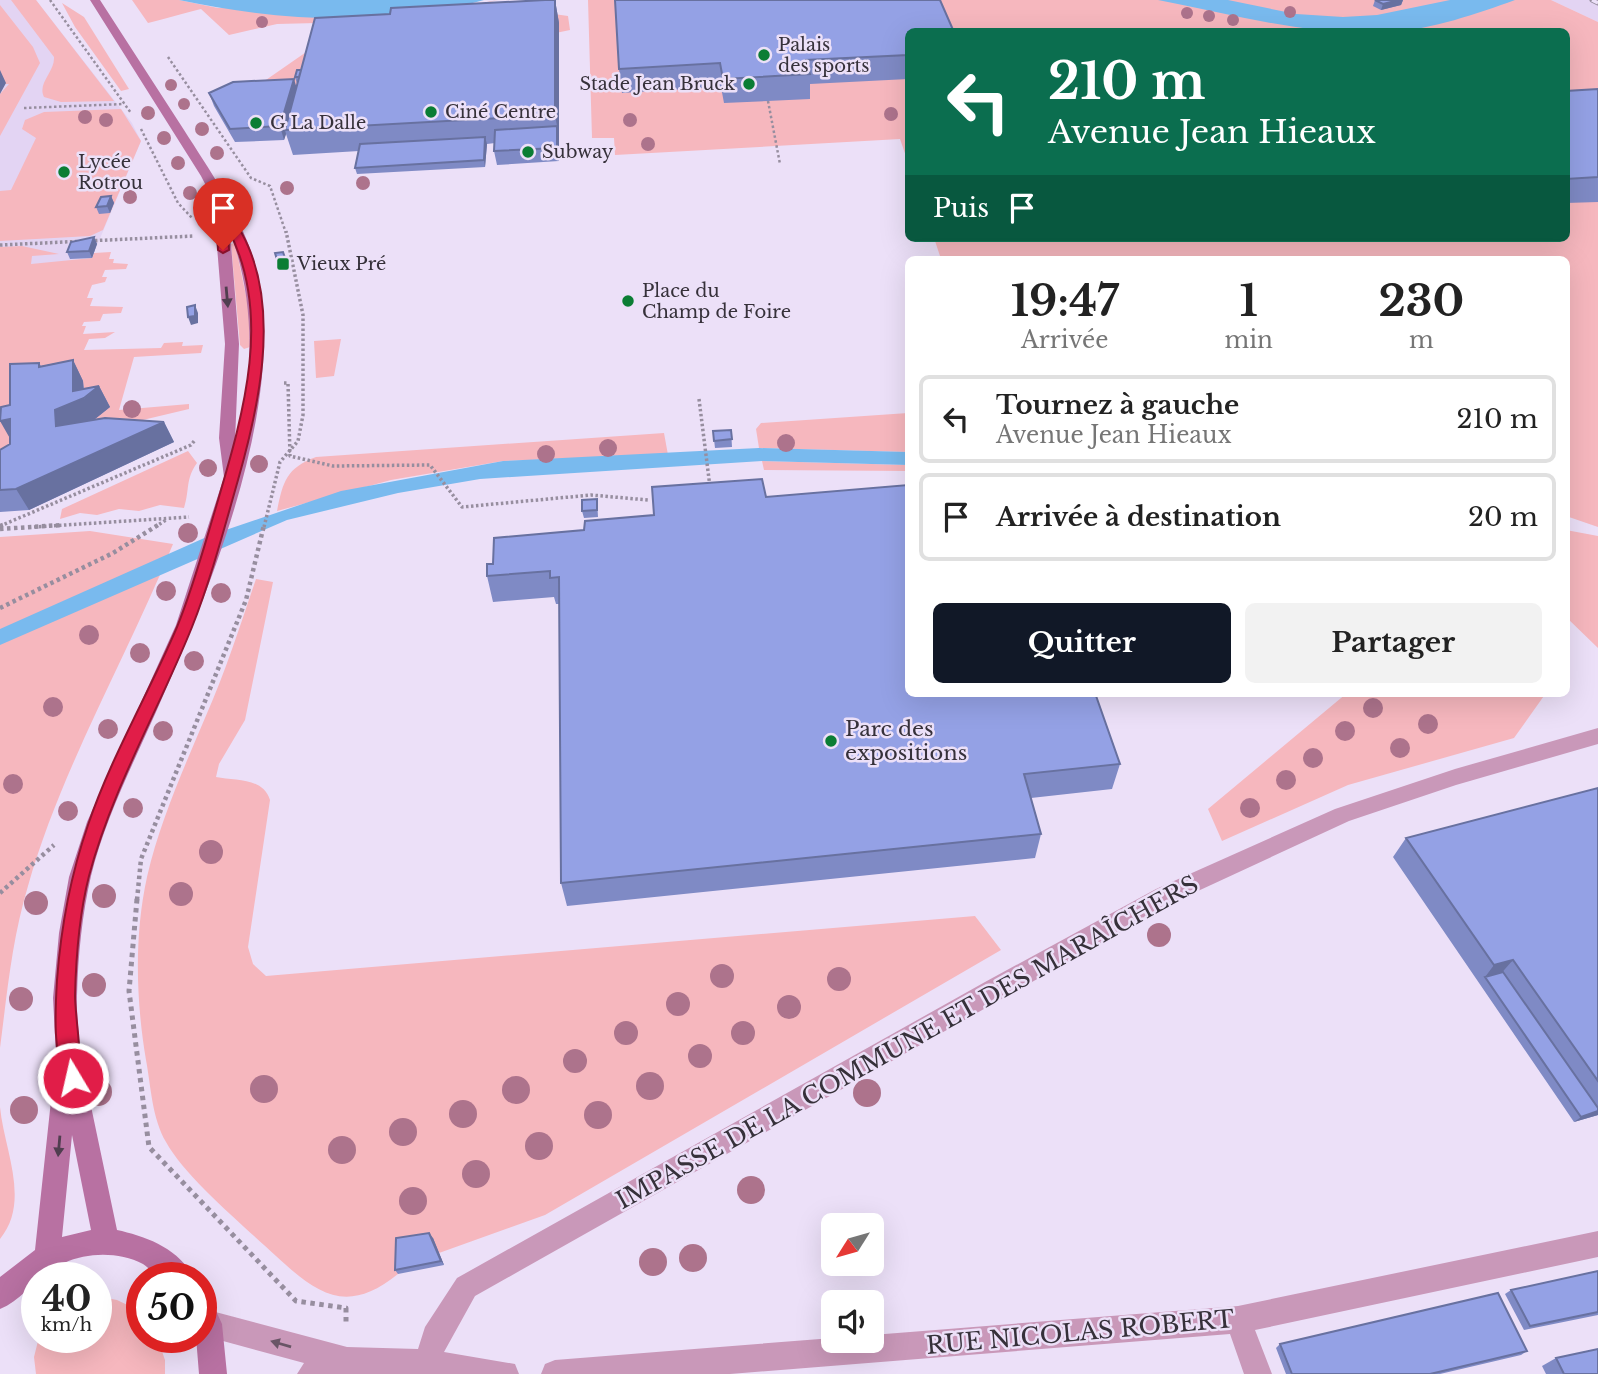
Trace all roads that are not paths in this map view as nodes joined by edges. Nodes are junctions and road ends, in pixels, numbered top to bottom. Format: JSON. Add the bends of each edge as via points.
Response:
{"nodes":[{"id":1,"x":95,"y":0,"type":"edge"},
{"id":2,"x":220,"y":205,"type":"junction"},
{"id":3,"x":230,"y":478,"type":"junction"},
{"id":4,"x":1598,"y":736,"type":"edge"},
{"id":5,"x":68,"y":1054,"type":"junction"},
{"id":6,"x":106,"y":1240,"type":"junction"},
{"id":7,"x":1598,"y":1244,"type":"edge"},
{"id":8,"x":47,"y":1258,"type":"junction"},
{"id":9,"x":164,"y":1262,"type":"edge"},
{"id":10,"x":3,"y":1290,"type":"edge"},
{"id":11,"x":1238,"y":1320,"type":"junction"},
{"id":12,"x":217,"y":1321,"type":"edge"},
{"id":13,"x":210,"y":1353,"type":"edge"},
{"id":14,"x":347,"y":1361,"type":"junction"},
{"id":15,"x":427,"y":1363,"type":"junction"},
{"id":16,"x":213,"y":1374,"type":"edge"},
{"id":17,"x":310,"y":1374,"type":"edge"},
{"id":18,"x":505,"y":1374,"type":"edge"},
{"id":19,"x":555,"y":1374,"type":"edge"},
{"id":20,"x":1258,"y":1374,"type":"edge"}],
"edges":[{"from":1,"to":2,"type":"main road","via":[[207,176]]},
{"from":2,"to":3,"type":"main road","one_way":true,"via":[[232,345],[227,438]]},
{"from":2,"to":3,"type":"main road","via":[[237,233],[250,272],[257,328],[254,388],[245,436]]},
{"from":3,"to":5,"type":"main road","via":[[185,625],[97,822],[80,877],[65,998]]},
{"from":4,"to":15,"type":"street","name":"IMPASSE DE LA COMMUNE ET DES MARAÎCHERS","via":[[1342,815],[1152,903],[466,1287],[435,1337]]},
{"from":5,"to":6,"type":"main road"},
{"from":5,"to":8,"type":"main road","one_way":true},
{"from":6,"to":8,"type":"main road"},
{"from":6,"to":9,"type":"main road","via":[[139,1246]]},
{"from":7,"to":11,"type":"street","name":"RUE NICOLAS ROBERT"},
{"from":8,"to":10,"type":"main road"},
{"from":11,"to":19,"type":"street","name":"RUE NICOLAS ROBERT"},
{"from":11,"to":20,"type":"street"},
{"from":14,"to":12,"type":"street","one_way":true},
{"from":13,"to":16,"type":"main road"},
{"from":14,"to":15,"type":"street"},
{"from":14,"to":17,"type":"street"},
{"from":15,"to":18,"type":"street"}]}
